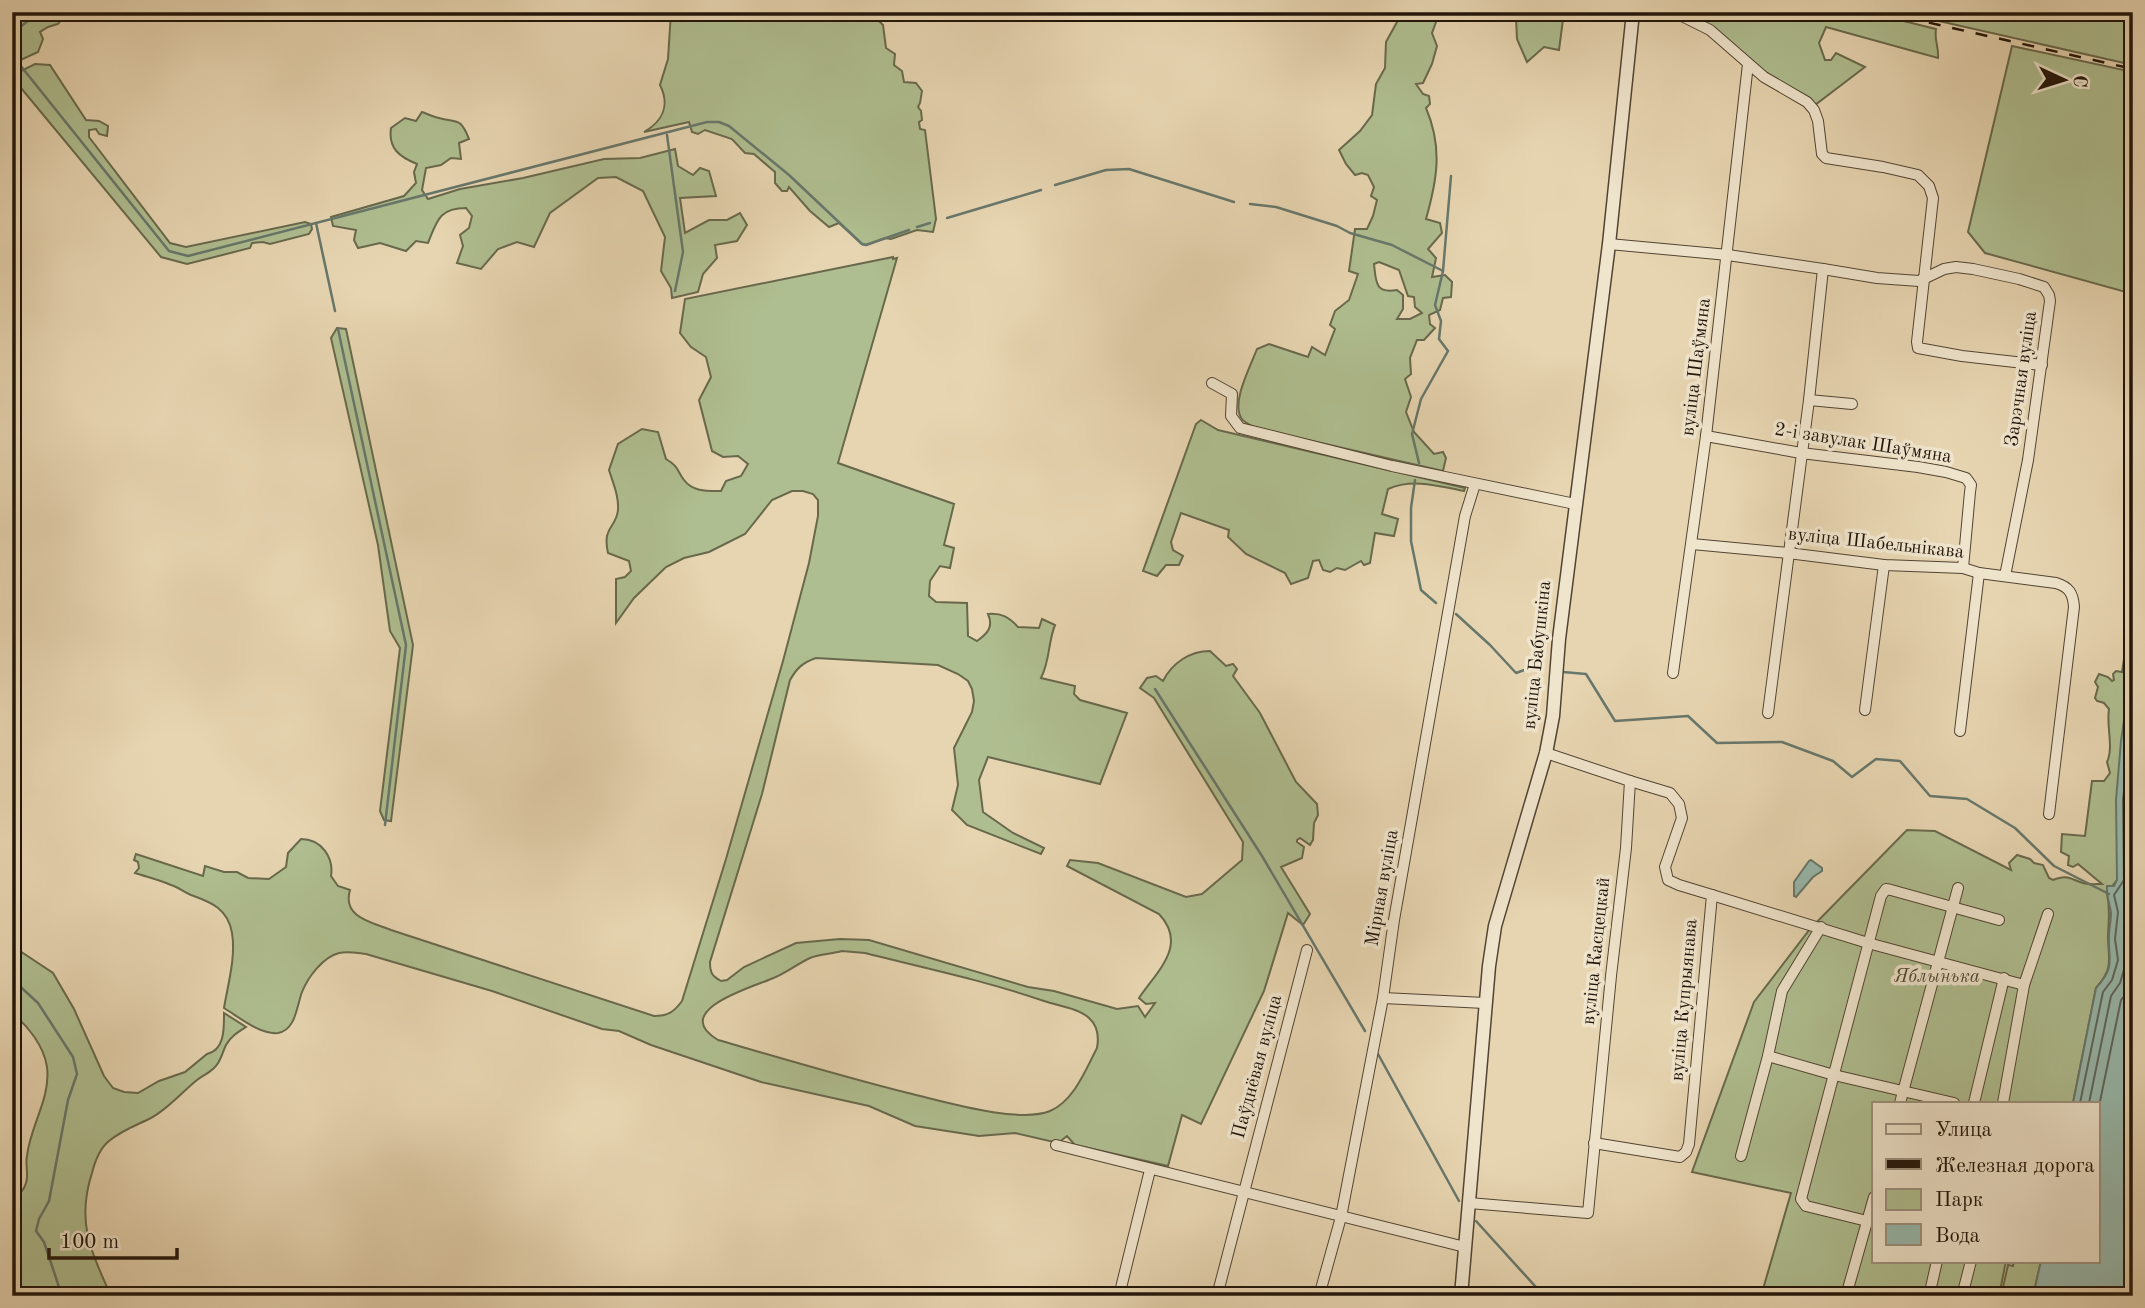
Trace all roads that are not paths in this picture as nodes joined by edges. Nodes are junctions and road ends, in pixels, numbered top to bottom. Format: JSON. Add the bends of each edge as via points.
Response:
{"nodes":[{"id":1,"x":1633,"y":12,"type":"edge"},
{"id":2,"x":1674,"y":12,"type":"edge"},
{"id":3,"x":1748,"y":64,"type":"junction"},
{"id":4,"x":1609,"y":244,"type":"junction"},
{"id":5,"x":1728,"y":255,"type":"junction"},
{"id":6,"x":1823,"y":269,"type":"junction"},
{"id":7,"x":1925,"y":279,"type":"junction"},
{"id":8,"x":2042,"y":365,"type":"junction"},
{"id":9,"x":1212,"y":383,"type":"dead end"},
{"id":10,"x":1809,"y":400,"type":"junction"},
{"id":11,"x":1852,"y":404,"type":"dead end"},
{"id":12,"x":1706,"y":436,"type":"junction"},
{"id":13,"x":1801,"y":453,"type":"junction"},
{"id":14,"x":1475,"y":484,"type":"junction"},
{"id":15,"x":1575,"y":504,"type":"junction"},
{"id":16,"x":1692,"y":544,"type":"junction"},
{"id":17,"x":1788,"y":552,"type":"junction"},
{"id":18,"x":1884,"y":565,"type":"junction"},
{"id":19,"x":1963,"y":568,"type":"junction"},
{"id":20,"x":1979,"y":573,"type":"junction"},
{"id":21,"x":2005,"y":576,"type":"junction"},
{"id":22,"x":1673,"y":673,"type":"dead end"},
{"id":23,"x":1865,"y":710,"type":"dead end"},
{"id":24,"x":1768,"y":713,"type":"dead end"},
{"id":25,"x":1960,"y":731,"type":"dead end"},
{"id":26,"x":1546,"y":753,"type":"junction"},
{"id":27,"x":1630,"y":781,"type":"junction"},
{"id":28,"x":2049,"y":814,"type":"dead end"},
{"id":29,"x":1958,"y":888,"type":"dead end"},
{"id":30,"x":1712,"y":895,"type":"junction"},
{"id":31,"x":1954,"y":907,"type":"junction"},
{"id":32,"x":2048,"y":915,"type":"dead end"},
{"id":33,"x":1999,"y":920,"type":"dead end"},
{"id":34,"x":1821,"y":927,"type":"junction"},
{"id":35,"x":1868,"y":943,"type":"junction"},
{"id":36,"x":1307,"y":950,"type":"dead end"},
{"id":37,"x":1938,"y":962,"type":"junction"},
{"id":38,"x":2004,"y":978,"type":"junction"},
{"id":39,"x":2024,"y":985,"type":"junction"},
{"id":40,"x":1383,"y":998,"type":"junction"},
{"id":41,"x":1485,"y":1003,"type":"junction"},
{"id":42,"x":1768,"y":1056,"type":"junction"},
{"id":43,"x":1834,"y":1075,"type":"junction"},
{"id":44,"x":1904,"y":1090,"type":"junction"},
{"id":45,"x":1900,"y":1102,"type":"edge"},
{"id":46,"x":1950,"y":1102,"type":"edge"},
{"id":47,"x":1974,"y":1102,"type":"edge"},
{"id":48,"x":2003,"y":1102,"type":"edge"},
{"id":49,"x":1594,"y":1143,"type":"junction"},
{"id":50,"x":1056,"y":1145,"type":"dead end"},
{"id":51,"x":1741,"y":1156,"type":"dead end"},
{"id":52,"x":1150,"y":1170,"type":"junction"},
{"id":53,"x":1242,"y":1192,"type":"junction"},
{"id":54,"x":1469,"y":1203,"type":"junction"},
{"id":55,"x":1872,"y":1204,"type":"edge"},
{"id":56,"x":1340,"y":1217,"type":"junction"},
{"id":57,"x":1867,"y":1221,"type":"junction"},
{"id":58,"x":1465,"y":1247,"type":"junction"},
{"id":59,"x":1937,"y":1262,"type":"edge"},
{"id":60,"x":1971,"y":1262,"type":"edge"},
{"id":61,"x":1119,"y":1296,"type":"edge"},
{"id":62,"x":1217,"y":1296,"type":"edge"},
{"id":63,"x":1319,"y":1296,"type":"edge"},
{"id":64,"x":1461,"y":1296,"type":"edge"},
{"id":65,"x":1846,"y":1296,"type":"edge"},
{"id":66,"x":1929,"y":1296,"type":"edge"},
{"id":67,"x":1962,"y":1296,"type":"edge"}],
"edges":[{"from":1,"to":4,"type":"street","name":"вуліца Бабушкіна"},
{"from":2,"to":3,"type":"street","via":[[1710,30]]},
{"from":3,"to":5,"type":"street","name":"вуліца Шаўмяна"},
{"from":3,"to":7,"type":"street","via":[[1814,110],[1826,158],[1918,175],[1929,186],[1933,198]]},
{"from":4,"to":5,"type":"street","name":"Зарэчная вуліца"},
{"from":4,"to":15,"type":"street","name":"вуліца Бабушкіна"},
{"from":5,"to":6,"type":"street","name":"Зарэчная вуліца"},
{"from":5,"to":12,"type":"street","name":"вуліца Шаўмяна"},
{"from":6,"to":7,"type":"street","name":"Зарэчная вуліца","via":[[1877,278]]},
{"from":6,"to":10,"type":"street"},
{"from":7,"to":8,"type":"street","via":[[1918,348]]},
{"from":7,"to":8,"type":"street","name":"Зарэчная вуліца","via":[[1956,267],[2044,287],[2050,301]]},
{"from":8,"to":21,"type":"street","name":"Зарэчная вуліца"},
{"from":9,"to":14,"type":"street","via":[[1233,394],[1231,416],[1240,428]]},
{"from":10,"to":11,"type":"street"},
{"from":10,"to":13,"type":"street"},
{"from":12,"to":13,"type":"street","name":"2-і завулак Шаўмяна"},
{"from":12,"to":16,"type":"street","name":"вуліца Шаўмяна"},
{"from":13,"to":17,"type":"street"},
{"from":13,"to":19,"type":"street","name":"2-і завулак Шаўмяна","via":[[1918,467],[1966,478],[1970,492]]},
{"from":14,"to":15,"type":"street"},
{"from":14,"to":40,"type":"street","name":"Мірная вуліца","via":[[1465,516]]},
{"from":15,"to":26,"type":"street","name":"вуліца Бабушкіна"},
{"from":16,"to":17,"type":"street","name":"вуліца Шабельнікава"},
{"from":16,"to":22,"type":"street","name":"вуліца Шаўмяна"},
{"from":17,"to":18,"type":"street","name":"вуліца Шабельнікава"},
{"from":17,"to":24,"type":"street"},
{"from":18,"to":19,"type":"street","name":"вуліца Шабельнікава"},
{"from":18,"to":23,"type":"street"},
{"from":19,"to":20,"type":"street","name":"вуліца Шабельнікава"},
{"from":20,"to":21,"type":"street","name":"вуліца Шабельнікава"},
{"from":20,"to":25,"type":"street"},
{"from":21,"to":28,"type":"street","name":"вуліца Шабельнікава","via":[[2056,583],[2067,587],[2073,596]]},
{"from":26,"to":27,"type":"street"},
{"from":26,"to":41,"type":"street","name":"вуліца Бабушкіна","via":[[1495,926]]},
{"from":27,"to":30,"type":"street","name":"вуліца Купрыянава","via":[[1670,793],[1679,804],[1682,818],[1665,867],[1668,880]]},
{"from":27,"to":49,"type":"street","name":"вуліца Касцецкай"},
{"from":29,"to":31,"type":"street"},
{"from":30,"to":34,"type":"street"},
{"from":30,"to":49,"type":"street","name":"вуліца Купрыянава","via":[[1686,1153],[1680,1157]]},
{"from":31,"to":33,"type":"street"},
{"from":31,"to":35,"type":"street","via":[[1886,889]]},
{"from":31,"to":37,"type":"street"},
{"from":32,"to":39,"type":"street"},
{"from":34,"to":35,"type":"street"},
{"from":34,"to":42,"type":"street","via":[[1782,991]]},
{"from":35,"to":37,"type":"street"},
{"from":35,"to":43,"type":"street"},
{"from":36,"to":53,"type":"street","name":"Паўднёвая вуліца"},
{"from":37,"to":38,"type":"street"},
{"from":37,"to":44,"type":"street"},
{"from":38,"to":39,"type":"street"},
{"from":38,"to":47,"type":"street"},
{"from":39,"to":48,"type":"street"},
{"from":40,"to":41,"type":"street"},
{"from":40,"to":56,"type":"street","name":"Мірная вуліца"},
{"from":41,"to":54,"type":"street","name":"вуліца Бабушкіна"},
{"from":42,"to":43,"type":"street"},
{"from":42,"to":51,"type":"street"},
{"from":43,"to":44,"type":"street"},
{"from":43,"to":57,"type":"street","via":[[1801,1199],[1806,1206]]},
{"from":44,"to":45,"type":"street"},
{"from":44,"to":46,"type":"street"},
{"from":49,"to":54,"type":"street","name":"вуліца Касцецкай","via":[[1588,1213]]},
{"from":50,"to":52,"type":"street"},
{"from":52,"to":53,"type":"street"},
{"from":52,"to":61,"type":"street"},
{"from":53,"to":56,"type":"street"},
{"from":53,"to":62,"type":"street","name":"Паўднёвая вуліца"},
{"from":54,"to":58,"type":"street","name":"вуліца Бабушкіна"},
{"from":55,"to":57,"type":"street"},
{"from":56,"to":58,"type":"street"},
{"from":56,"to":63,"type":"street","name":"Мірная вуліца"},
{"from":57,"to":65,"type":"street"},
{"from":58,"to":64,"type":"street","name":"вуліца Бабушкіна"},
{"from":59,"to":66,"type":"street"},
{"from":60,"to":67,"type":"street"}]}
